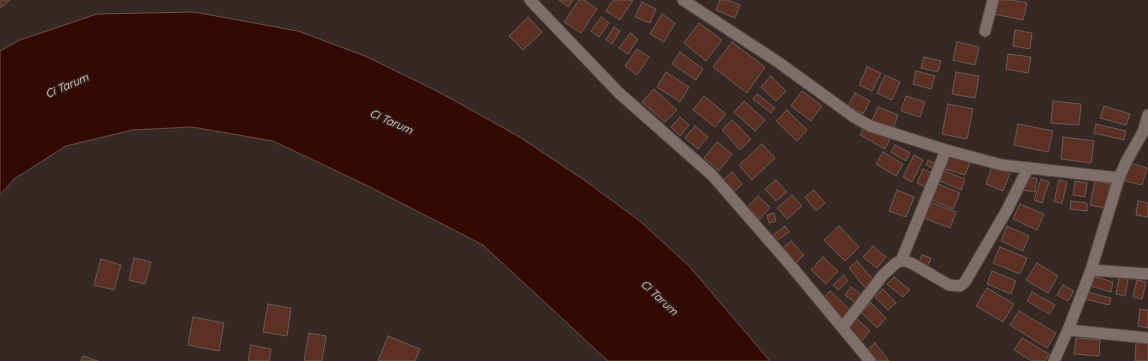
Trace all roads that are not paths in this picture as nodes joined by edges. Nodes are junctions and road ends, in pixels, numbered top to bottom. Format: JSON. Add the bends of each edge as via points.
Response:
{"nodes":[{"id":1,"x":530,"y":0,"type":"edge"},
{"id":2,"x":683,"y":0,"type":"edge"},
{"id":3,"x":993,"y":0,"type":"edge"},
{"id":4,"x":696,"y":3,"type":"edge"},
{"id":5,"x":985,"y":31,"type":"dead end"},
{"id":6,"x":1148,"y":115,"type":"edge"},
{"id":7,"x":946,"y":150,"type":"junction"},
{"id":8,"x":1028,"y":168,"type":"junction"},
{"id":9,"x":1119,"y":178,"type":"junction"},
{"id":10,"x":901,"y":261,"type":"junction"},
{"id":11,"x":1091,"y":270,"type":"junction"},
{"id":12,"x":1148,"y":274,"type":"edge"},
{"id":13,"x":843,"y":327,"type":"junction"},
{"id":14,"x":1068,"y":330,"type":"junction"},
{"id":15,"x":1148,"y":338,"type":"edge"},
{"id":16,"x":870,"y":361,"type":"edge"},
{"id":17,"x":1054,"y":361,"type":"edge"}],
"edges":[{"from":1,"to":13,"type":"street","via":[[618,92],[712,175]]},
{"from":2,"to":4,"type":"street"},
{"from":3,"to":5,"type":"street"},
{"from":4,"to":7,"type":"street","via":[[854,117],[870,126]]},
{"from":6,"to":9,"type":"street","via":[[1143,132]]},
{"from":7,"to":8,"type":"street"},
{"from":7,"to":10,"type":"street"},
{"from":8,"to":9,"type":"street"},
{"from":8,"to":10,"type":"street","via":[[965,282],[960,286],[949,285],[913,264]]},
{"from":9,"to":11,"type":"street"},
{"from":10,"to":13,"type":"street","via":[[883,275]]},
{"from":11,"to":12,"type":"street"},
{"from":11,"to":14,"type":"street"},
{"from":13,"to":16,"type":"street"},
{"from":14,"to":15,"type":"street"},
{"from":14,"to":17,"type":"street"}]}
